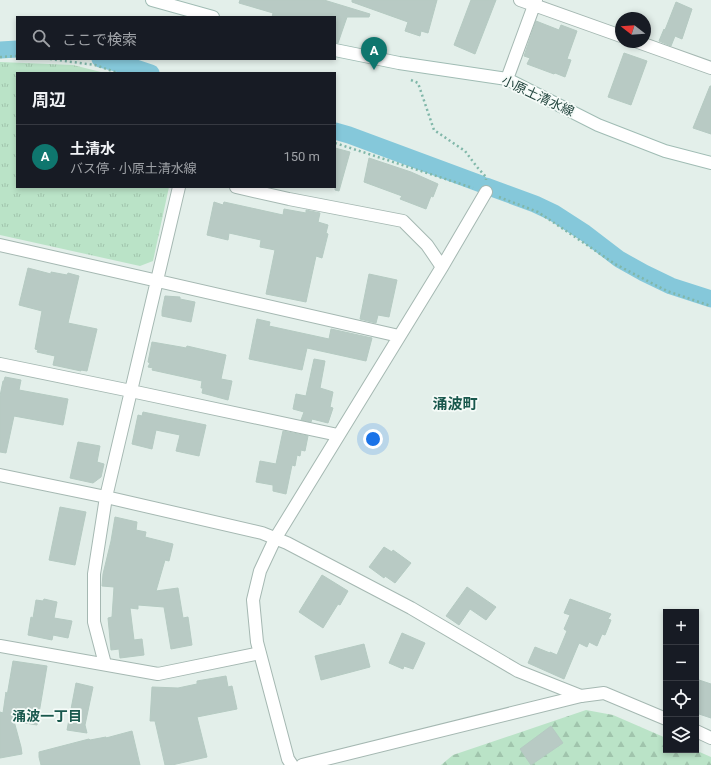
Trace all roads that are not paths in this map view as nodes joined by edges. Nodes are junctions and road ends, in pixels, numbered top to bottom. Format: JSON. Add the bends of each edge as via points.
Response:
{"nodes":[{"id":1,"x":152,"y":0,"type":"edge"},
{"id":2,"x":520,"y":0,"type":"edge"},
{"id":3,"x":535,"y":3,"type":"edge"},
{"id":4,"x":209,"y":16,"type":"edge"},
{"id":5,"x":615,"y":34,"type":"edge"},
{"id":6,"x":651,"y":47,"type":"edge"},
{"id":7,"x":336,"y":50,"type":"edge"},
{"id":8,"x":711,"y":68,"type":"edge"},
{"id":9,"x":507,"y":79,"type":"junction"},
{"id":10,"x":711,"y":163,"type":"edge"},
{"id":11,"x":178,"y":188,"type":"edge"},
{"id":12,"x":240,"y":188,"type":"edge"},
{"id":13,"x":486,"y":192,"type":"road end"},
{"id":14,"x":0,"y":245,"type":"edge"},
{"id":15,"x":442,"y":266,"type":"junction"},
{"id":16,"x":156,"y":280,"type":"junction"},
{"id":17,"x":400,"y":336,"type":"junction"},
{"id":18,"x":0,"y":364,"type":"edge"},
{"id":19,"x":131,"y":391,"type":"junction"},
{"id":20,"x":338,"y":435,"type":"junction"},
{"id":21,"x":0,"y":475,"type":"edge"},
{"id":22,"x":106,"y":497,"type":"junction"},
{"id":23,"x":275,"y":539,"type":"junction"},
{"id":24,"x":0,"y":646,"type":"edge"},
{"id":25,"x":260,"y":653,"type":"junction"},
{"id":26,"x":104,"y":664,"type":"junction"},
{"id":27,"x":581,"y":696,"type":"junction"},
{"id":28,"x":663,"y":718,"type":"edge"},
{"id":29,"x":699,"y":732,"type":"edge"},
{"id":30,"x":711,"y":738,"type":"edge"},
{"id":31,"x":292,"y":765,"type":"edge"},
{"id":32,"x":302,"y":765,"type":"edge"}],
"edges":[{"from":1,"to":4,"type":"street"},
{"from":2,"to":3,"type":"street"},
{"from":3,"to":5,"type":"street"},
{"from":3,"to":9,"type":"street"},
{"from":6,"to":8,"type":"street"},
{"from":7,"to":9,"type":"street","name":"小原土清水線","via":[[379,60]]},
{"from":9,"to":10,"type":"street","name":"小原土清水線","via":[[598,125],[665,151]]},
{"from":11,"to":16,"type":"street"},
{"from":12,"to":15,"type":"street","via":[[403,221],[427,245]]},
{"from":13,"to":15,"type":"street"},
{"from":14,"to":16,"type":"street"},
{"from":15,"to":17,"type":"street"},
{"from":16,"to":17,"type":"street"},
{"from":16,"to":19,"type":"street"},
{"from":17,"to":20,"type":"street"},
{"from":18,"to":19,"type":"street"},
{"from":19,"to":20,"type":"street"},
{"from":19,"to":22,"type":"street"},
{"from":20,"to":23,"type":"street"},
{"from":21,"to":22,"type":"street"},
{"from":22,"to":23,"type":"street","via":[[262,533]]},
{"from":22,"to":26,"type":"street","via":[[94,574],[94,622]]},
{"from":23,"to":25,"type":"street","via":[[260,571],[253,600]]},
{"from":23,"to":27,"type":"street","via":[[411,608],[518,671]]},
{"from":24,"to":26,"type":"street"},
{"from":25,"to":26,"type":"street","via":[[158,674]]},
{"from":25,"to":31,"type":"street","via":[[288,759]]},
{"from":27,"to":28,"type":"street","via":[[604,693]]},
{"from":27,"to":32,"type":"street"},
{"from":29,"to":30,"type":"street"}]}
